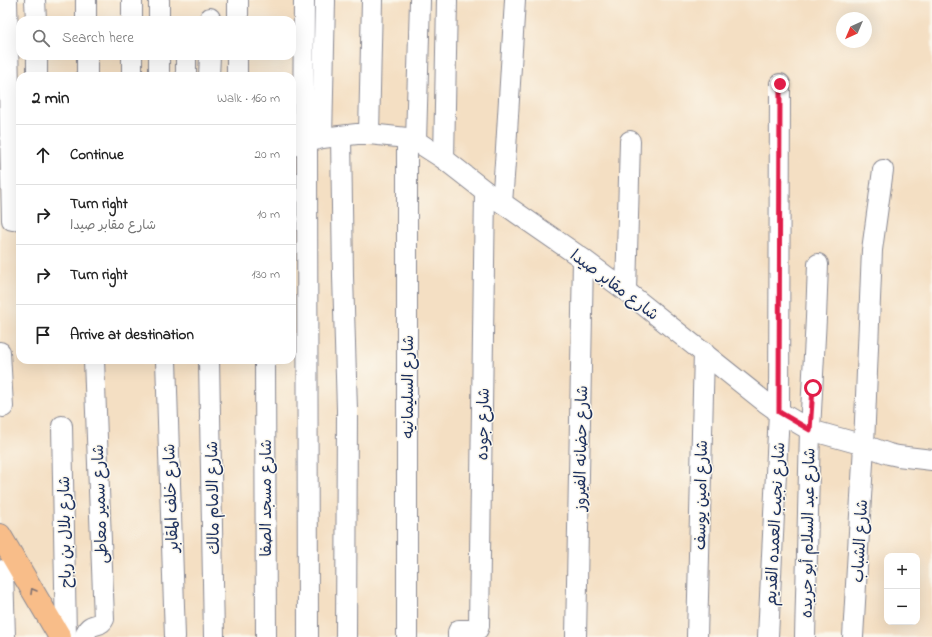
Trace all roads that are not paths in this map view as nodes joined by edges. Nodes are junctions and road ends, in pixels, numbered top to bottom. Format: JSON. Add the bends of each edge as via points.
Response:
{"nodes":[{"id":1,"x":7,"y":0,"type":"edge"},
{"id":2,"x":35,"y":0,"type":"edge"},
{"id":3,"x":86,"y":0,"type":"edge"},
{"id":4,"x":132,"y":0,"type":"edge"},
{"id":5,"x":159,"y":0,"type":"edge"},
{"id":6,"x":238,"y":0,"type":"edge"},
{"id":7,"x":304,"y":0,"type":"edge"},
{"id":8,"x":325,"y":0,"type":"edge"},
{"id":9,"x":372,"y":0,"type":"edge"},
{"id":10,"x":420,"y":0,"type":"edge"},
{"id":11,"x":447,"y":0,"type":"edge"},
{"id":12,"x":515,"y":0,"type":"edge"},
{"id":13,"x":36,"y":16,"type":"edge"},
{"id":14,"x":86,"y":16,"type":"edge"},
{"id":15,"x":132,"y":16,"type":"edge"},
{"id":16,"x":159,"y":16,"type":"edge"},
{"id":17,"x":238,"y":16,"type":"edge"},
{"id":18,"x":37,"y":60,"type":"edge"},
{"id":19,"x":87,"y":60,"type":"edge"},
{"id":20,"x":132,"y":60,"type":"edge"},
{"id":21,"x":159,"y":60,"type":"edge"},
{"id":22,"x":186,"y":60,"type":"edge"},
{"id":23,"x":210,"y":60,"type":"edge"},
{"id":24,"x":237,"y":60,"type":"edge"},
{"id":25,"x":37,"y":72,"type":"edge"},
{"id":26,"x":87,"y":72,"type":"edge"},
{"id":27,"x":132,"y":72,"type":"edge"},
{"id":28,"x":159,"y":72,"type":"edge"},
{"id":29,"x":186,"y":72,"type":"edge"},
{"id":30,"x":209,"y":72,"type":"edge"},
{"id":31,"x":237,"y":72,"type":"edge"},
{"id":32,"x":780,"y":84,"type":"dead end"},
{"id":33,"x":369,"y":134,"type":"junction"},
{"id":34,"x":341,"y":136,"type":"junction"},
{"id":35,"x":412,"y":140,"type":"junction"},
{"id":36,"x":630,"y":141,"type":"dead end"},
{"id":37,"x":306,"y":142,"type":"edge"},
{"id":38,"x":444,"y":159,"type":"junction"},
{"id":39,"x":883,"y":170,"type":"dead end"},
{"id":40,"x":485,"y":191,"type":"junction"},
{"id":41,"x":502,"y":203,"type":"junction"},
{"id":42,"x":11,"y":221,"type":"edge"},
{"id":43,"x":583,"y":259,"type":"junction"},
{"id":44,"x":818,"y":264,"type":"dead end"},
{"id":45,"x":626,"y":291,"type":"junction"},
{"id":46,"x":0,"y":352,"type":"edge"},
{"id":47,"x":704,"y":352,"type":"junction"},
{"id":48,"x":94,"y":364,"type":"edge"},
{"id":49,"x":166,"y":364,"type":"edge"},
{"id":50,"x":209,"y":364,"type":"edge"},
{"id":51,"x":265,"y":364,"type":"edge"},
{"id":52,"x":3,"y":407,"type":"dead end"},
{"id":53,"x":779,"y":412,"type":"junction"},
{"id":54,"x":62,"y":426,"type":"dead end"},
{"id":55,"x":810,"y":430,"type":"junction"},
{"id":56,"x":864,"y":445,"type":"junction"},
{"id":57,"x":932,"y":460,"type":"edge"},
{"id":58,"x":0,"y":535,"type":"edge"},
{"id":59,"x":1,"y":568,"type":"edge"},
{"id":60,"x":5,"y":637,"type":"edge"},
{"id":61,"x":45,"y":637,"type":"edge"},
{"id":62,"x":60,"y":637,"type":"edge"},
{"id":63,"x":66,"y":637,"type":"edge"},
{"id":64,"x":85,"y":637,"type":"edge"},
{"id":65,"x":175,"y":637,"type":"edge"},
{"id":66,"x":214,"y":637,"type":"edge"},
{"id":67,"x":266,"y":637,"type":"edge"},
{"id":68,"x":308,"y":637,"type":"edge"},
{"id":69,"x":346,"y":637,"type":"edge"},
{"id":70,"x":407,"y":637,"type":"edge"},
{"id":71,"x":458,"y":637,"type":"edge"},
{"id":72,"x":576,"y":637,"type":"edge"},
{"id":73,"x":697,"y":637,"type":"edge"},
{"id":74,"x":768,"y":637,"type":"edge"},
{"id":75,"x":805,"y":637,"type":"edge"},
{"id":76,"x":853,"y":637,"type":"edge"}],
"edges":[{"from":1,"to":42,"type":"street"},
{"from":2,"to":13,"type":"street"},
{"from":3,"to":14,"type":"street"},
{"from":4,"to":15,"type":"street"},
{"from":5,"to":16,"type":"street"},
{"from":6,"to":17,"type":"street"},
{"from":7,"to":37,"type":"street"},
{"from":8,"to":37,"type":"street"},
{"from":9,"to":33,"type":"street"},
{"from":10,"to":35,"type":"street","name":"شارع السليمانيه"},
{"from":11,"to":38,"type":"street"},
{"from":12,"to":41,"type":"street"},
{"from":18,"to":25,"type":"street"},
{"from":19,"to":26,"type":"street"},
{"from":20,"to":27,"type":"street"},
{"from":21,"to":28,"type":"street"},
{"from":22,"to":29,"type":"street"},
{"from":23,"to":30,"type":"street"},
{"from":24,"to":31,"type":"street"},
{"from":32,"to":53,"type":"street","name":"شارع نجيب العمده القديم"},
{"from":33,"to":34,"type":"street","name":"شارع مقابر صيدا"},
{"from":33,"to":35,"type":"street","name":"شارع مقابر صيدا"},
{"from":34,"to":37,"type":"street","name":"شارع مقابر صيدا"},
{"from":34,"to":69,"type":"street","via":[[347,410]]},
{"from":35,"to":38,"type":"street","name":"شارع مقابر صيدا"},
{"from":35,"to":70,"type":"street","name":"شارع السليمانيه"},
{"from":36,"to":45,"type":"street"},
{"from":37,"to":68,"type":"street"},
{"from":38,"to":40,"type":"street","name":"شارع مقابر صيدا"},
{"from":39,"to":56,"type":"street","name":"شارع الشباب","via":[[872,250]]},
{"from":40,"to":41,"type":"street","name":"شارع مقابر صيدا"},
{"from":40,"to":71,"type":"street","name":"شارع جوده","via":[[479,626],[476,630],[459,630]]},
{"from":41,"to":43,"type":"street","name":"شارع مقابر صيدا"},
{"from":43,"to":45,"type":"street","name":"شارع مقابر صيدا"},
{"from":43,"to":72,"type":"street","name":"شارع حضانه الفيروز"},
{"from":44,"to":55,"type":"street","name":"شارع عبد السلام أبو جريده"},
{"from":45,"to":47,"type":"street","name":"شارع مقابر صيدا"},
{"from":46,"to":52,"type":"street"},
{"from":47,"to":53,"type":"street","name":"شارع مقابر صيدا"},
{"from":47,"to":73,"type":"street","name":"شارع امين يوسف"},
{"from":48,"to":64,"type":"street","name":"شارع سمير معاطى","via":[[104,619],[100,624],[88,629]]},
{"from":49,"to":65,"type":"street","name":"شارع خلف المقابر"},
{"from":50,"to":66,"type":"street","name":"شارع الامام مالك"},
{"from":51,"to":67,"type":"street","name":"شارع مسجد الصفا"},
{"from":53,"to":55,"type":"street","name":"شارع مقابر صيدا"},
{"from":53,"to":74,"type":"street","name":"شارع نجيب العمده القديم"},
{"from":54,"to":63,"type":"street","name":"شارع بلال بن رباح"},
{"from":55,"to":56,"type":"street","name":"شارع مقابر صيدا"},
{"from":55,"to":75,"type":"street","name":"شارع عبد السلام أبو جريده"},
{"from":56,"to":57,"type":"street","name":"شارع مقابر صيدا","via":[[898,456]]},
{"from":56,"to":76,"type":"street","name":"شارع الشباب"},
{"from":62,"to":58,"type":"main road","one_way":true},
{"from":59,"to":60,"type":"street"},
{"from":59,"to":61,"type":"main road"}]}
